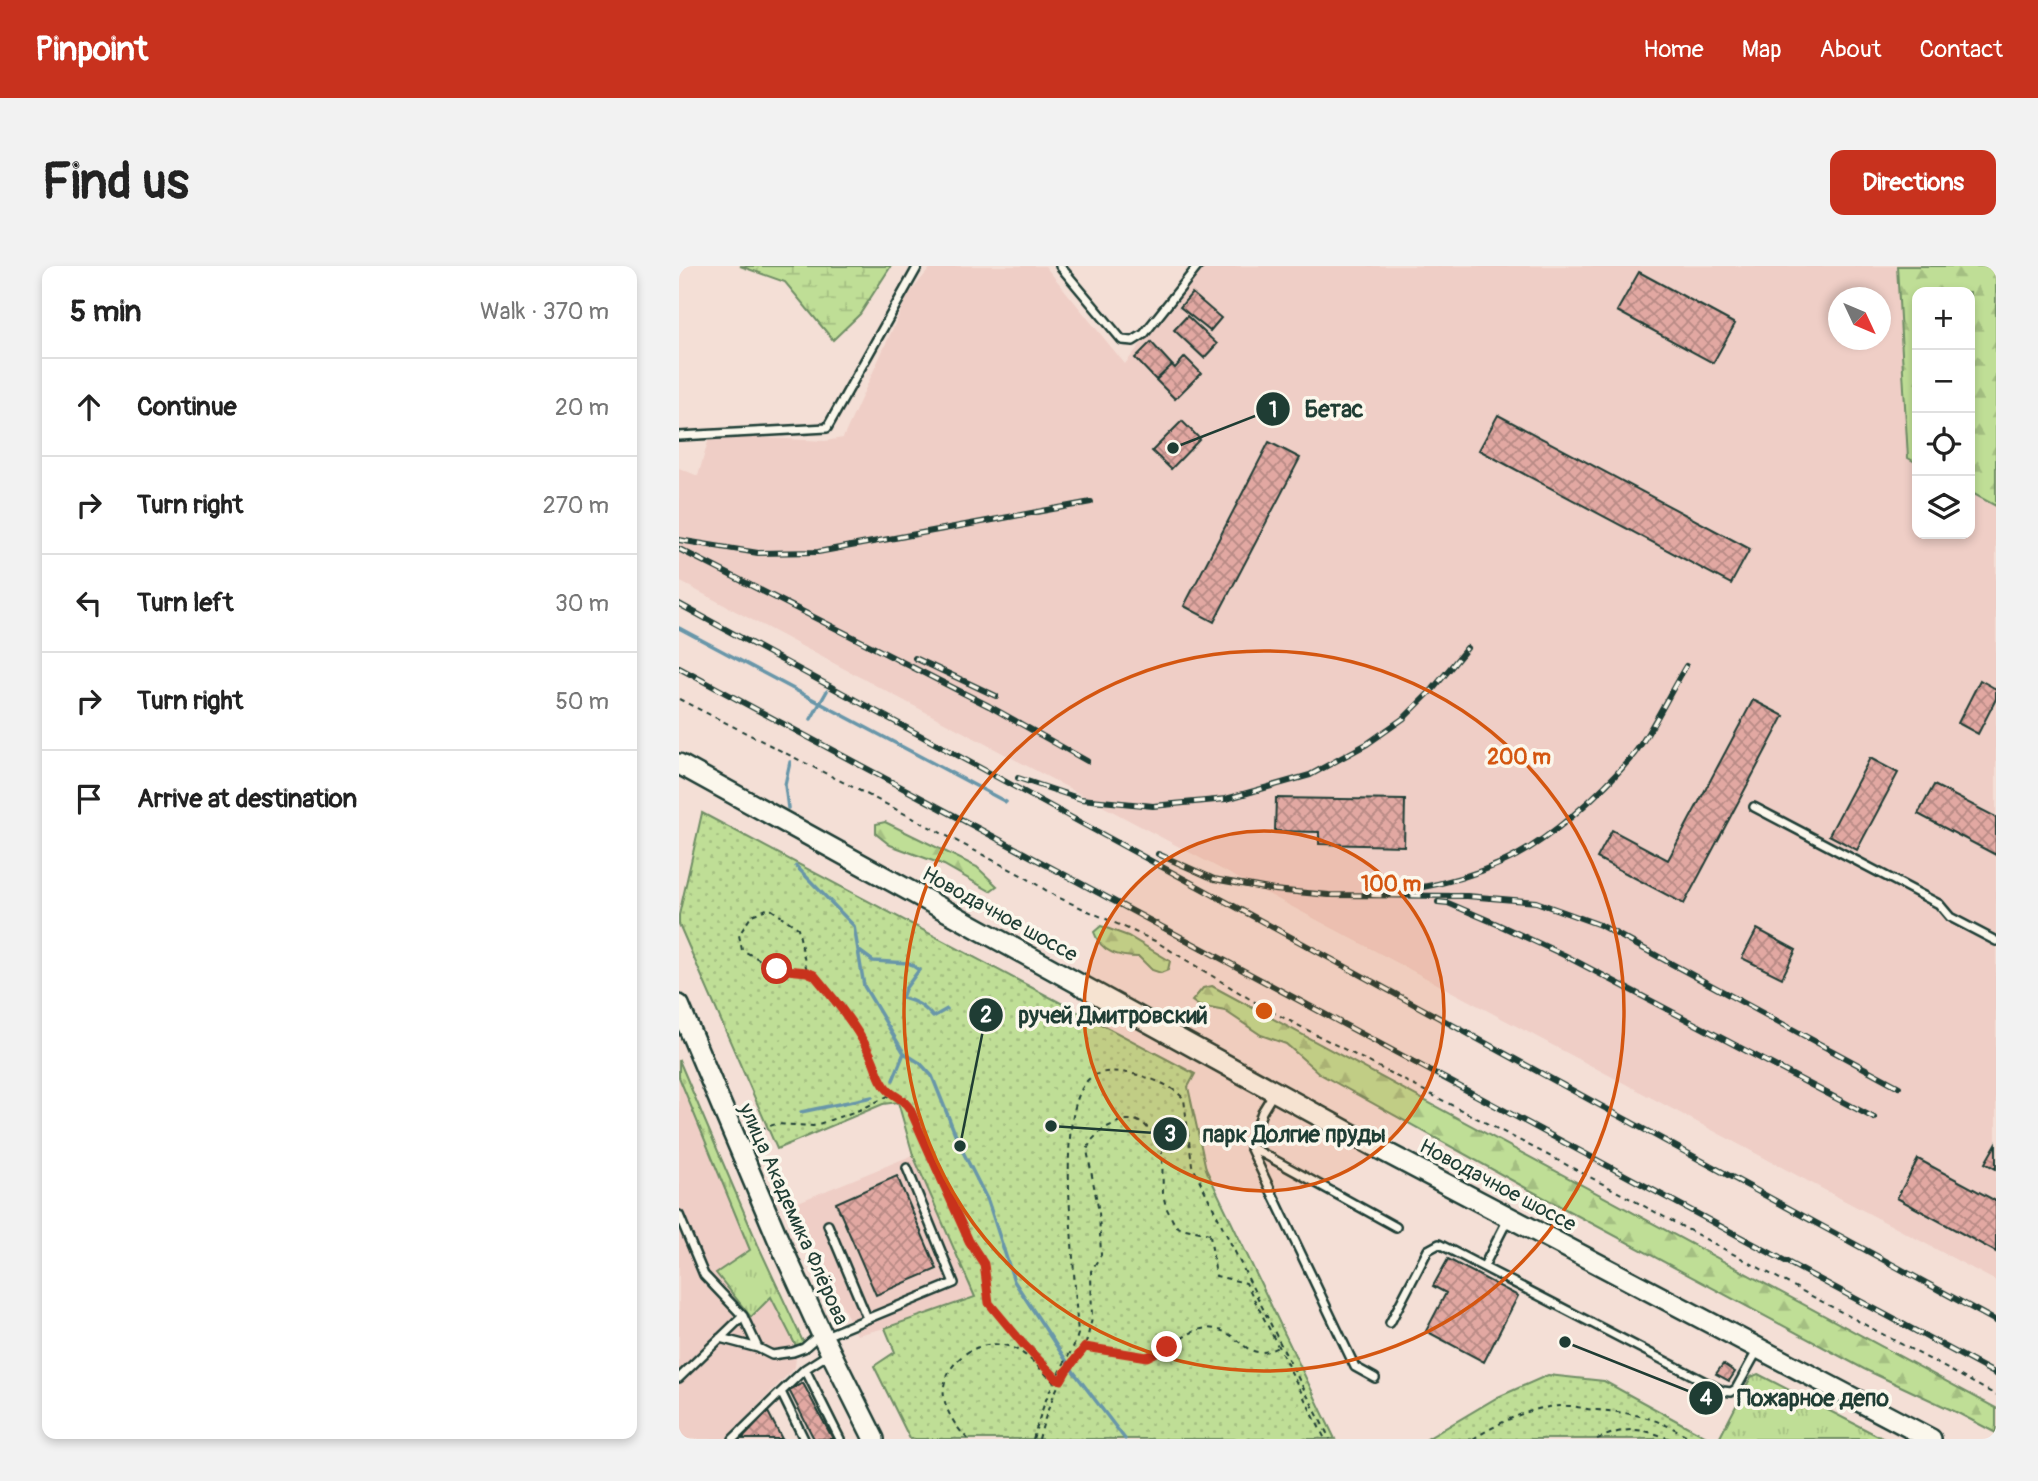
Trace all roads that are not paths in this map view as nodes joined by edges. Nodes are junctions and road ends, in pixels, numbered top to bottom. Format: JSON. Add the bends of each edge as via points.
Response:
{"nodes":[{"id":1,"x":918,"y":266,"type":"edge"},
{"id":2,"x":1060,"y":266,"type":"edge"},
{"id":3,"x":1198,"y":266,"type":"edge"},
{"id":4,"x":679,"y":436,"type":"edge"},
{"id":5,"x":679,"y":764,"type":"edge"},
{"id":6,"x":1754,"y":807,"type":"dead end"},
{"id":7,"x":1996,"y":941,"type":"edge"},
{"id":8,"x":679,"y":1005,"type":"edge"},
{"id":9,"x":1275,"y":1091,"type":"junction"},
{"id":10,"x":1250,"y":1147,"type":"junction"},
{"id":11,"x":907,"y":1168,"type":"dead end"},
{"id":12,"x":679,"y":1215,"type":"edge"},
{"id":13,"x":1509,"y":1217,"type":"junction"},
{"id":14,"x":828,"y":1225,"type":"dead end"},
{"id":15,"x":1396,"y":1227,"type":"dead end"},
{"id":16,"x":1484,"y":1266,"type":"junction"},
{"id":17,"x":743,"y":1316,"type":"junction"},
{"id":18,"x":867,"y":1318,"type":"junction"},
{"id":19,"x":1390,"y":1322,"type":"dead end"},
{"id":20,"x":720,"y":1338,"type":"junction"},
{"id":21,"x":825,"y":1341,"type":"junction"},
{"id":22,"x":758,"y":1348,"type":"junction"},
{"id":23,"x":1758,"y":1349,"type":"junction"},
{"id":24,"x":805,"y":1370,"type":"junction"},
{"id":25,"x":679,"y":1378,"type":"edge"},
{"id":26,"x":1375,"y":1378,"type":"dead end"},
{"id":27,"x":781,"y":1392,"type":"junction"},
{"id":28,"x":802,"y":1415,"type":"dead end"},
{"id":29,"x":795,"y":1421,"type":"junction"},
{"id":30,"x":807,"y":1437,"type":"edge"},
{"id":31,"x":837,"y":1438,"type":"edge"},
{"id":32,"x":733,"y":1439,"type":"edge"},
{"id":33,"x":874,"y":1439,"type":"edge"},
{"id":34,"x":1931,"y":1439,"type":"edge"}],
"edges":[{"from":1,"to":4,"type":"lane","via":[[827,428]]},
{"from":2,"to":3,"type":"lane","via":[[1122,340],[1133,341],[1144,334]]},
{"from":5,"to":9,"type":"street","name":"Новодачное шоссе"},
{"from":6,"to":7,"type":"lane","via":[[1939,904],[1950,917]]},
{"from":8,"to":21,"type":"street","name":"улица Академика Флёрова"},
{"from":9,"to":10,"type":"lane"},
{"from":9,"to":13,"type":"street","name":"Новодачное шоссе"},
{"from":10,"to":15,"type":"lane"},
{"from":10,"to":26,"type":"lane","via":[[1355,1367]]},
{"from":11,"to":18,"type":"lane","via":[[954,1283]]},
{"from":12,"to":17,"type":"lane","via":[[704,1275]]},
{"from":13,"to":16,"type":"lane"},
{"from":13,"to":23,"type":"street","name":"Новодачное шоссе"},
{"from":14,"to":18,"type":"lane"},
{"from":16,"to":19,"type":"lane","via":[[1444,1245],[1433,1246]]},
{"from":16,"to":23,"type":"lane","via":[[1723,1391],[1736,1389]]},
{"from":17,"to":20,"type":"lane"},
{"from":17,"to":22,"type":"lane"},
{"from":18,"to":21,"type":"lane"},
{"from":20,"to":22,"type":"lane"},
{"from":20,"to":25,"type":"lane"},
{"from":21,"to":22,"type":"lane","via":[[772,1355]]},
{"from":21,"to":24,"type":"lane"},
{"from":21,"to":33,"type":"street","name":"улица Академика Флёрова"},
{"from":23,"to":34,"type":"street","name":"Новодачное шоссе"},
{"from":24,"to":27,"type":"lane"},
{"from":24,"to":31,"type":"lane"},
{"from":27,"to":29,"type":"lane"},
{"from":27,"to":32,"type":"lane"},
{"from":28,"to":29,"type":"lane"},
{"from":29,"to":30,"type":"lane"}]}
